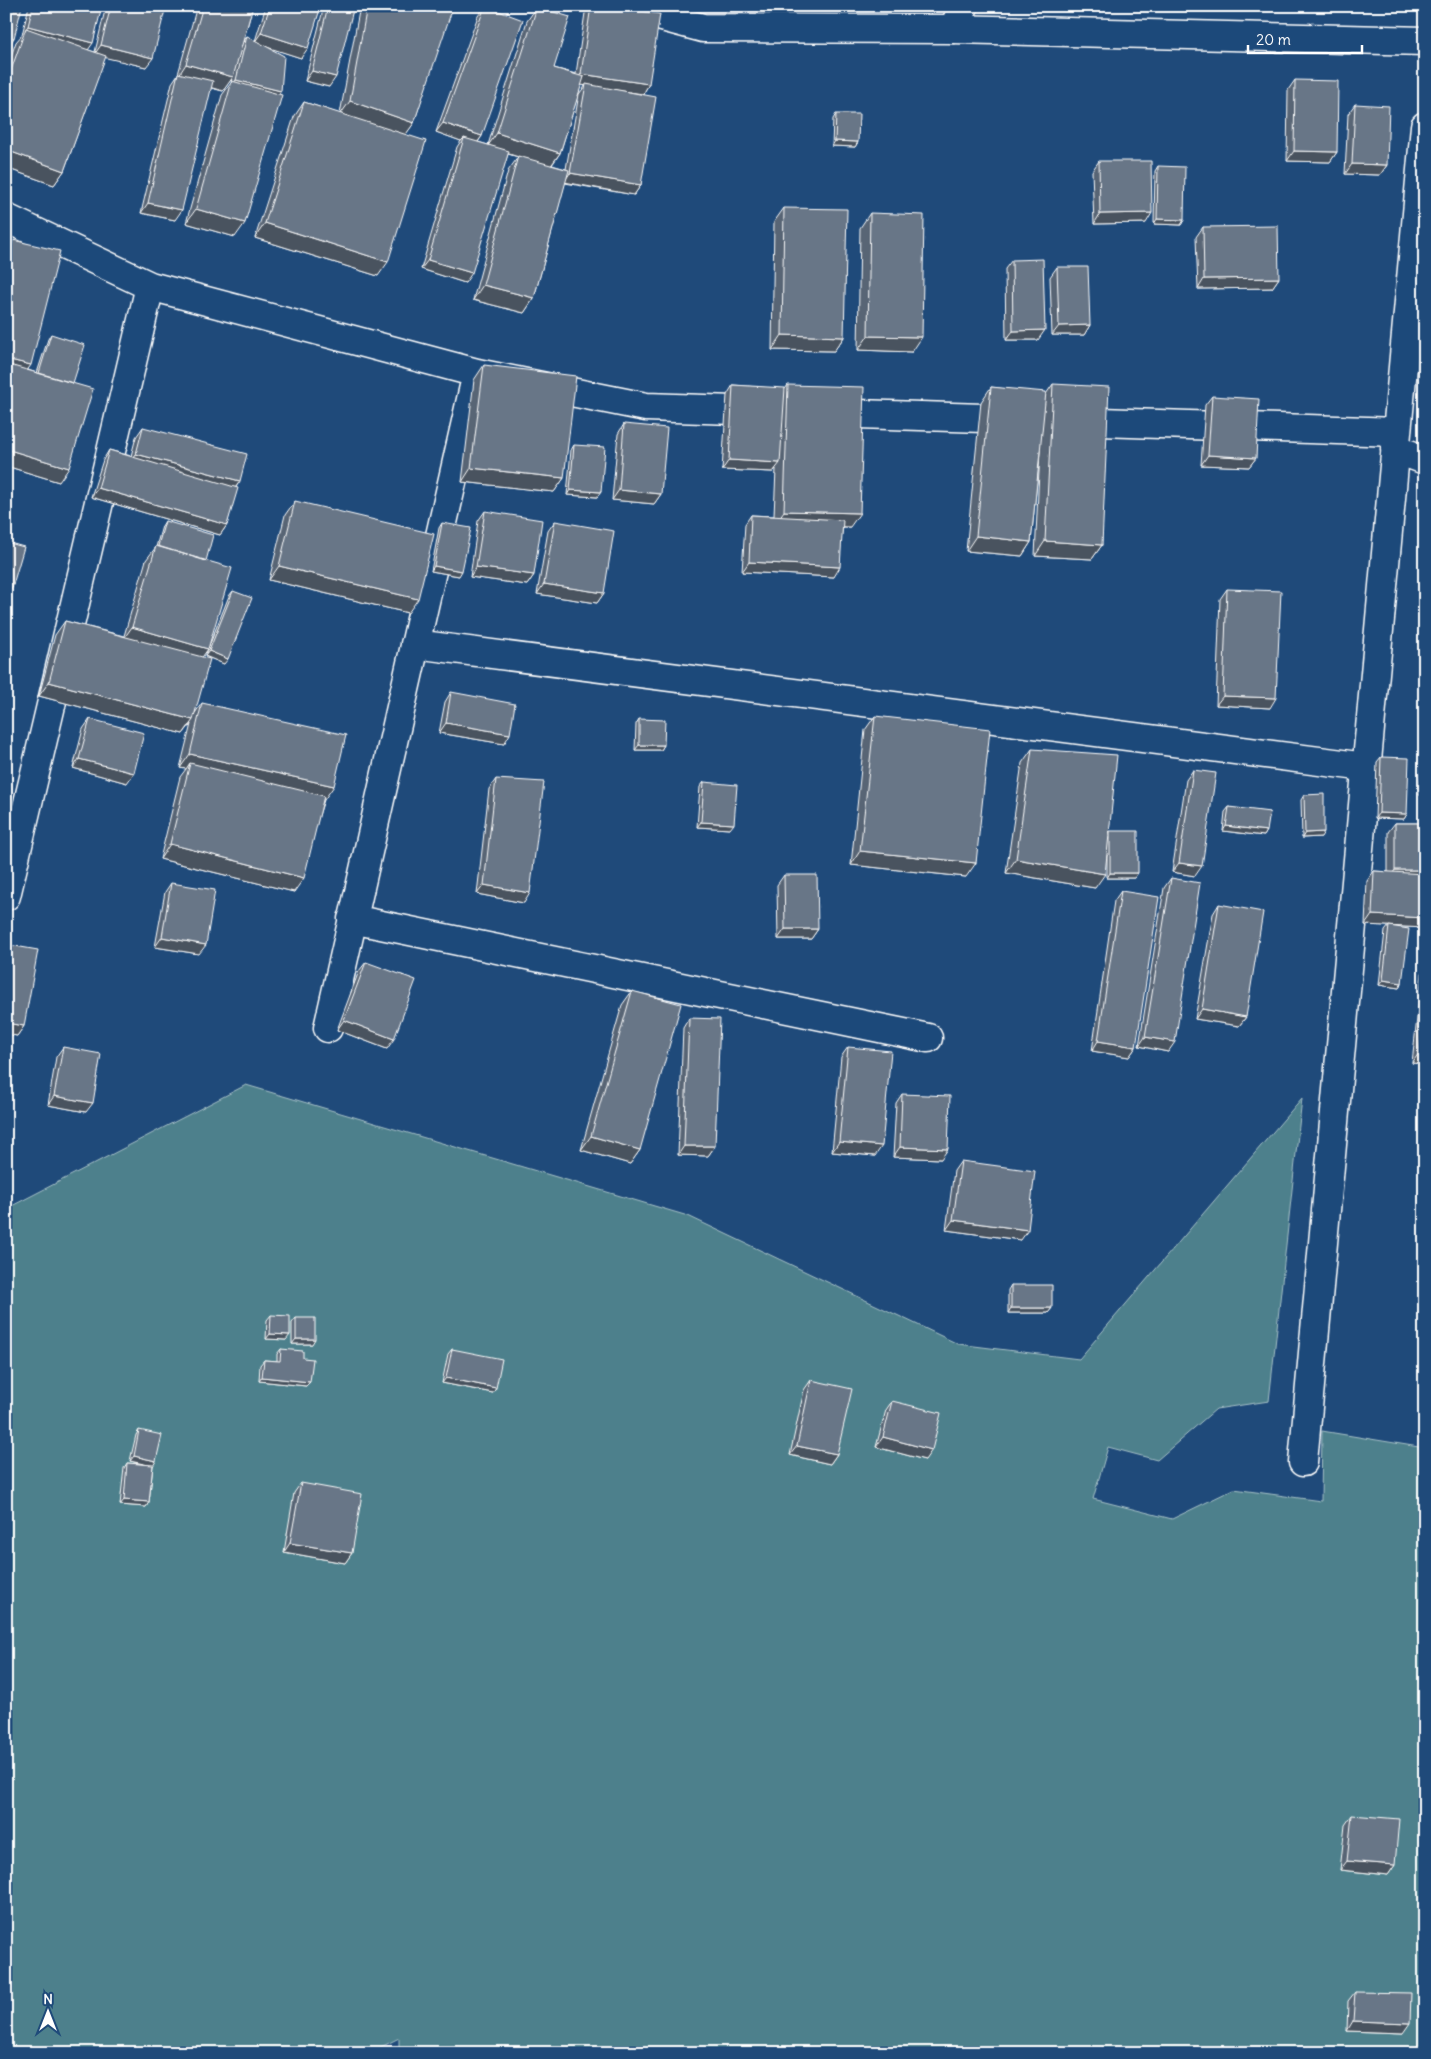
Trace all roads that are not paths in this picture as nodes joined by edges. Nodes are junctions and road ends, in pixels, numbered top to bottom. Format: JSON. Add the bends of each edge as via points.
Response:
{"nodes":[{"id":1,"x":623,"y":7,"type":"edge"},
{"id":2,"x":958,"y":18,"type":"edge"},
{"id":3,"x":1425,"y":41,"type":"edge"},
{"id":4,"x":1425,"y":126,"type":"edge"},
{"id":5,"x":6,"y":218,"type":"edge"},
{"id":6,"x":150,"y":286,"type":"junction"},
{"id":7,"x":477,"y":373,"type":"junction"},
{"id":8,"x":1396,"y":440,"type":"junction"},
{"id":9,"x":1425,"y":460,"type":"edge"},
{"id":10,"x":415,"y":644,"type":"junction"},
{"id":11,"x":1366,"y":767,"type":"junction"},
{"id":12,"x":6,"y":896,"type":"edge"},
{"id":13,"x":352,"y":919,"type":"junction"},
{"id":14,"x":328,"y":1028,"type":"dead end"},
{"id":15,"x":928,"y":1038,"type":"dead end"},
{"id":16,"x":1303,"y":1462,"type":"dead end"}],
"edges":[{"from":1,"to":2,"type":"street","via":[[703,28]]},
{"from":2,"to":3,"type":"street"},
{"from":4,"to":8,"type":"street"},
{"from":5,"to":6,"type":"street"},
{"from":6,"to":7,"type":"street"},
{"from":6,"to":12,"type":"street"},
{"from":7,"to":8,"type":"street","via":[[646,407],[1046,420]]},
{"from":7,"to":10,"type":"street"},
{"from":8,"to":9,"type":"street"},
{"from":8,"to":11,"type":"street"},
{"from":10,"to":11,"type":"street"},
{"from":10,"to":13,"type":"street"},
{"from":11,"to":16,"type":"street"},
{"from":13,"to":14,"type":"street"},
{"from":13,"to":15,"type":"street"}]}
